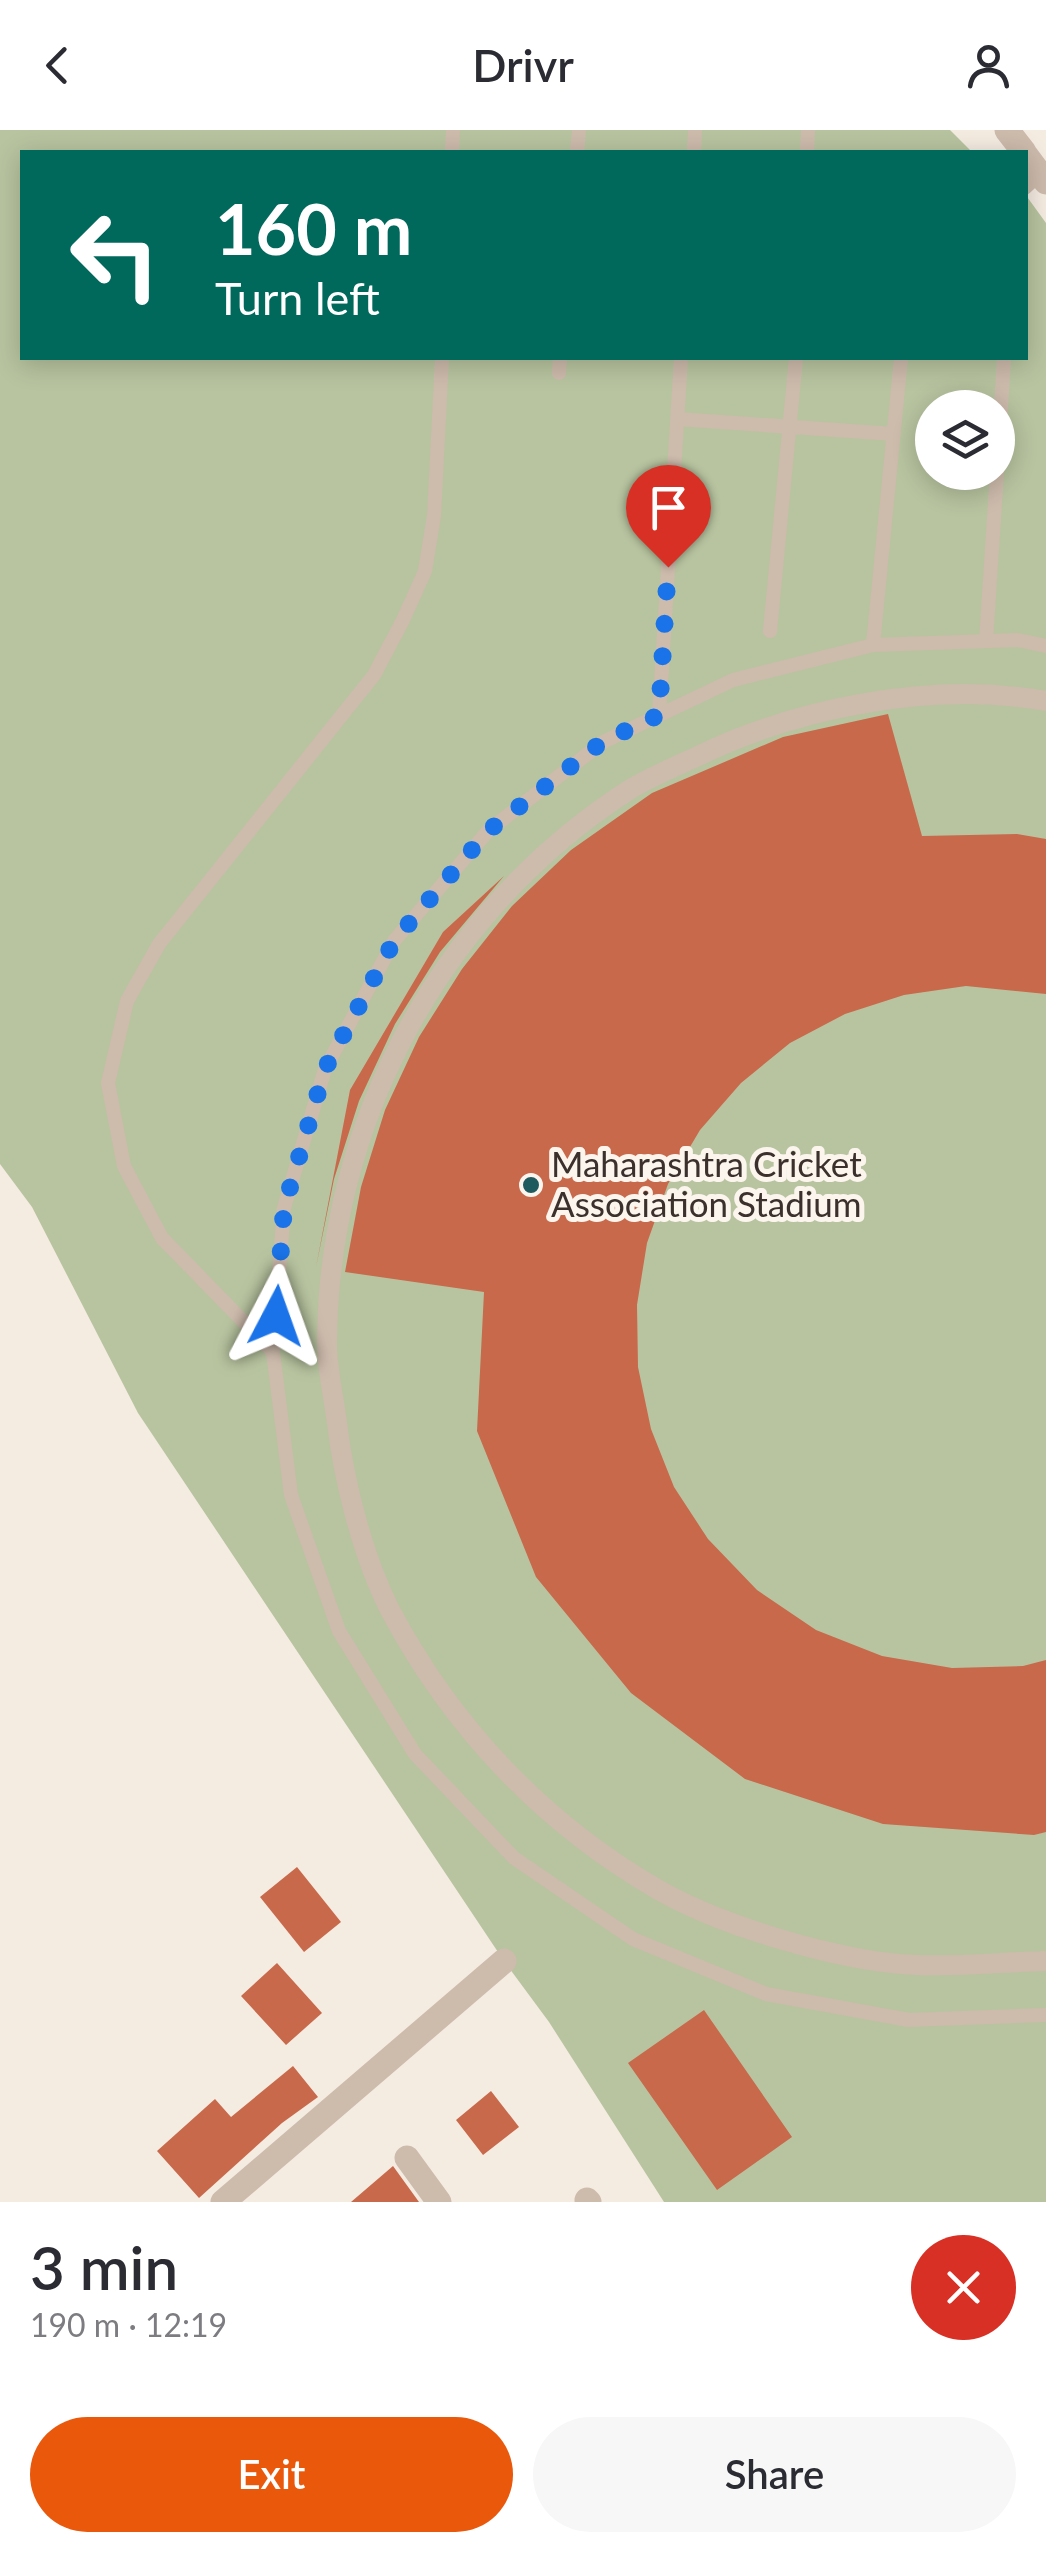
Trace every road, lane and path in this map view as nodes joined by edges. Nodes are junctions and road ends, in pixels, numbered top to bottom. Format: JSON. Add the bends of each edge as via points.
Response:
{"nodes":[{"id":1,"x":442,"y":360,"type":"edge"},
{"id":2,"x":681,"y":360,"type":"edge"},
{"id":3,"x":796,"y":360,"type":"edge"},
{"id":4,"x":901,"y":360,"type":"edge"},
{"id":5,"x":1004,"y":360,"type":"edge"},
{"id":6,"x":1002,"y":390,"type":"edge"},
{"id":7,"x":677,"y":419,"type":"junction"},
{"id":8,"x":792,"y":427,"type":"junction"},
{"id":9,"x":894,"y":434,"type":"junction"},
{"id":10,"x":995,"y":490,"type":"edge"},
{"id":11,"x":770,"y":631,"type":"dead end"},
{"id":12,"x":986,"y":641,"type":"junction"},
{"id":13,"x":874,"y":645,"type":"junction"},
{"id":14,"x":1046,"y":646,"type":"edge"},
{"id":15,"x":1046,"y":701,"type":"edge"},
{"id":16,"x":659,"y":715,"type":"junction"},
{"id":17,"x":272,"y":1352,"type":"junction"},
{"id":18,"x":1046,"y":1961,"type":"edge"},
{"id":19,"x":504,"y":1962,"type":"dead end"},
{"id":20,"x":1046,"y":2015,"type":"edge"},
{"id":21,"x":406,"y":2158,"type":"dead end"},
{"id":22,"x":223,"y":2202,"type":"edge"},
{"id":23,"x":439,"y":2202,"type":"edge"}],
"edges":[{"from":1,"to":17,"type":"lane","via":[[434,516],[425,571],[403,620],[374,675],[159,944],[126,1002],[108,1083],[124,1166],[162,1238]]},
{"from":2,"to":7,"type":"lane"},
{"from":3,"to":8,"type":"lane"},
{"from":4,"to":9,"type":"lane"},
{"from":5,"to":6,"type":"lane"},
{"from":7,"to":8,"type":"lane"},
{"from":7,"to":16,"type":"lane"},
{"from":8,"to":9,"type":"lane"},
{"from":8,"to":11,"type":"lane"},
{"from":9,"to":13,"type":"lane"},
{"from":10,"to":12,"type":"lane"},
{"from":12,"to":13,"type":"lane"},
{"from":12,"to":14,"type":"lane"},
{"from":13,"to":16,"type":"lane","via":[[733,680]]},
{"from":15,"to":18,"type":"street","via":[[1013,695],[880,699],[751,730],[631,789],[525,870],[439,972],[376,1090],[338,1217],[327,1350],[344,1482],[388,1607],[458,1720],[550,1816],[659,1891],[782,1942],[913,1965]]},
{"from":16,"to":17,"type":"lane","via":[[602,742],[488,831],[394,941],[325,1069],[284,1208]]},
{"from":17,"to":20,"type":"lane","via":[[292,1495],[340,1631],[415,1754],[514,1858],[634,1939],[766,1994],[909,2020]]},
{"from":19,"to":22,"type":"street"},
{"from":21,"to":23,"type":"street"}]}
